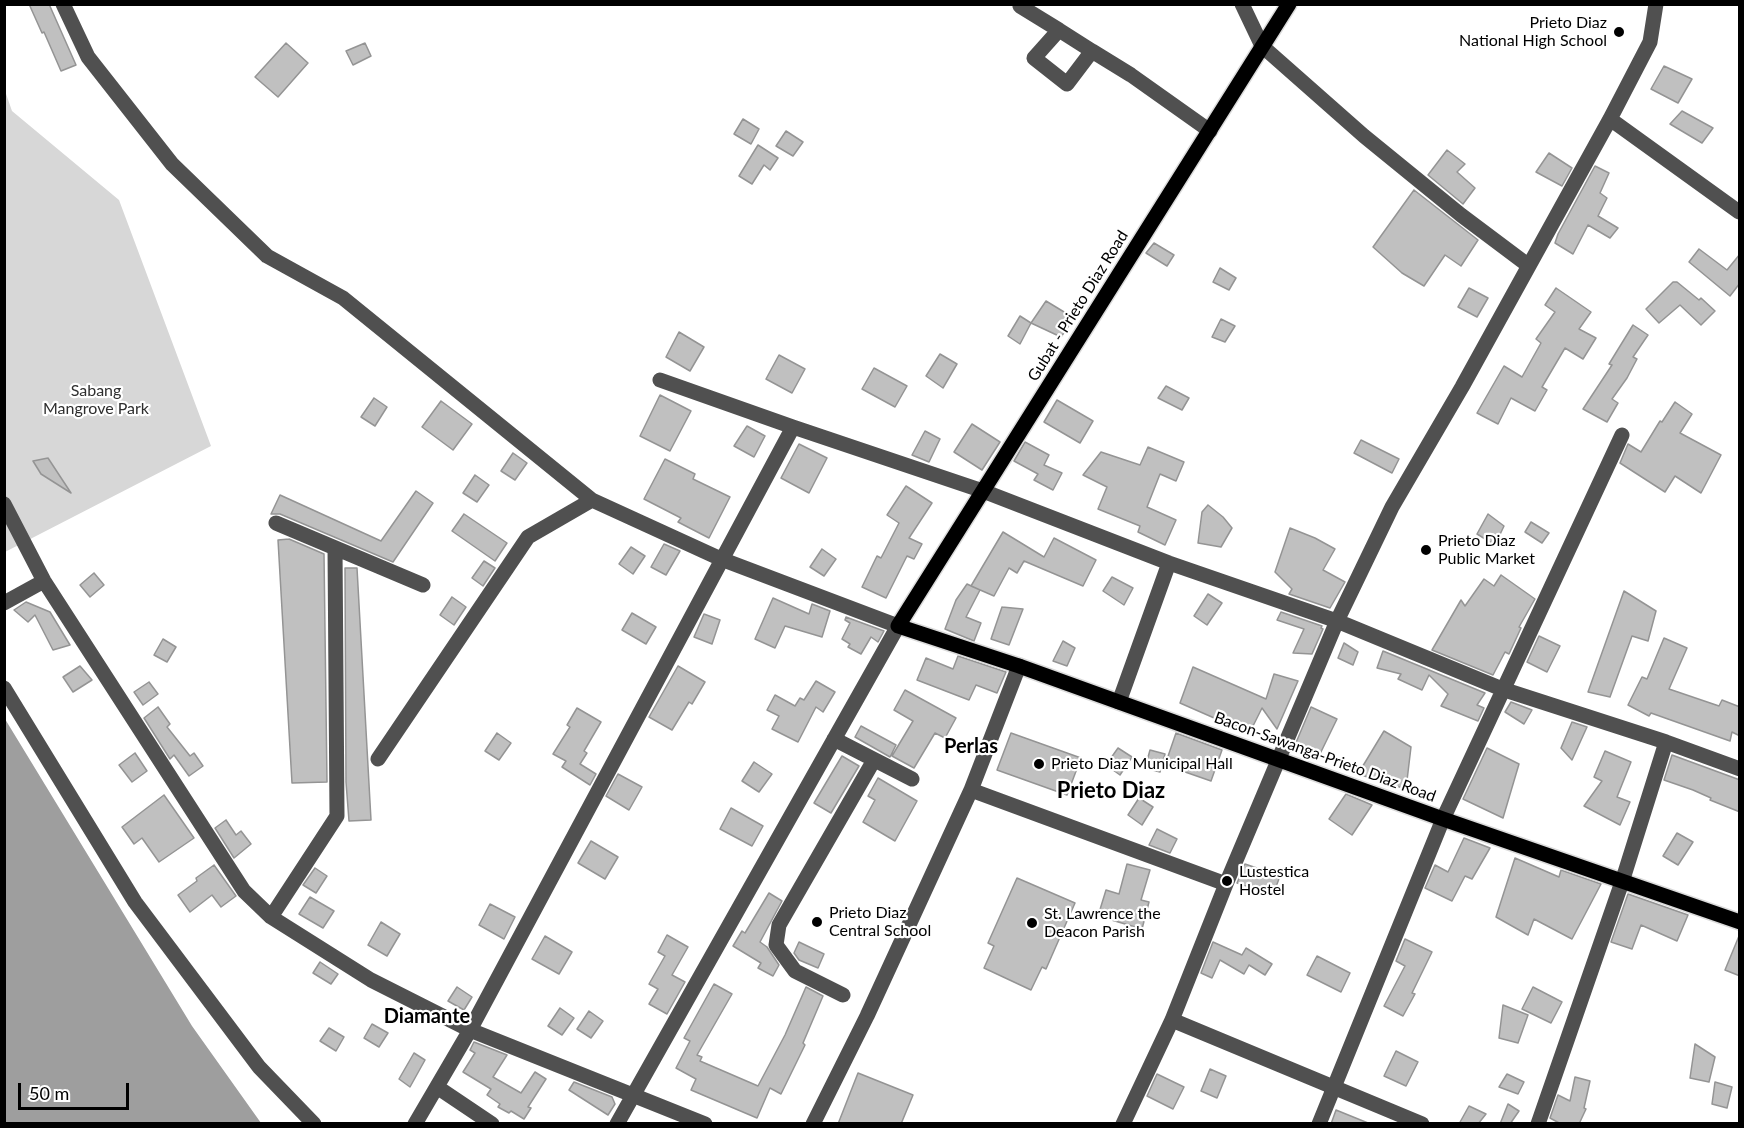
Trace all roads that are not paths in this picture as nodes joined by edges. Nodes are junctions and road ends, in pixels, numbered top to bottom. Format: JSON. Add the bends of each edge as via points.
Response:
{"nodes":[{"id":1,"x":63,"y":4,"type":"edge"},
{"id":2,"x":1242,"y":4,"type":"edge"},
{"id":3,"x":1289,"y":4,"type":"edge"},
{"id":4,"x":1656,"y":4,"type":"edge"},
{"id":5,"x":1020,"y":6,"type":"edge"},
{"id":6,"x":1059,"y":30,"type":"junction"},
{"id":7,"x":1262,"y":46,"type":"junction"},
{"id":8,"x":1092,"y":51,"type":"junction"},
{"id":9,"x":1610,"y":119,"type":"junction"},
{"id":10,"x":1210,"y":131,"type":"junction"},
{"id":11,"x":1739,"y":212,"type":"edge"},
{"id":12,"x":1529,"y":266,"type":"junction"},
{"id":13,"x":660,"y":380,"type":"dead end"},
{"id":14,"x":793,"y":428,"type":"junction"},
{"id":15,"x":1622,"y":435,"type":"dead end"},
{"id":16,"x":983,"y":491,"type":"junction"},
{"id":17,"x":592,"y":500,"type":"junction"},
{"id":18,"x":4,"y":504,"type":"edge"},
{"id":19,"x":276,"y":523,"type":"dead end"},
{"id":20,"x":335,"y":548,"type":"junction"},
{"id":21,"x":721,"y":558,"type":"junction"},
{"id":22,"x":1169,"y":562,"type":"junction"},
{"id":23,"x":44,"y":581,"type":"junction"},
{"id":24,"x":423,"y":585,"type":"dead end"},
{"id":25,"x":4,"y":603,"type":"edge"},
{"id":26,"x":1337,"y":621,"type":"junction"},
{"id":27,"x":898,"y":626,"type":"junction"},
{"id":28,"x":1019,"y":666,"type":"junction"},
{"id":29,"x":4,"y":688,"type":"edge"},
{"id":30,"x":1502,"y":689,"type":"junction"},
{"id":31,"x":1119,"y":702,"type":"junction"},
{"id":32,"x":834,"y":739,"type":"junction"},
{"id":33,"x":1666,"y":742,"type":"junction"},
{"id":34,"x":378,"y":759,"type":"dead end"},
{"id":35,"x":874,"y":760,"type":"junction"},
{"id":36,"x":1279,"y":760,"type":"junction"},
{"id":37,"x":1740,"y":769,"type":"edge"},
{"id":38,"x":912,"y":779,"type":"dead end"},
{"id":39,"x":970,"y":790,"type":"junction"},
{"id":40,"x":1443,"y":819,"type":"junction"},
{"id":41,"x":1622,"y":882,"type":"junction"},
{"id":42,"x":1226,"y":884,"type":"junction"},
{"id":43,"x":271,"y":917,"type":"junction"},
{"id":44,"x":1740,"y":922,"type":"edge"},
{"id":45,"x":843,"y":994,"type":"dead end"},
{"id":46,"x":1172,"y":1020,"type":"junction"},
{"id":47,"x":470,"y":1030,"type":"junction"},
{"id":48,"x":437,"y":1087,"type":"junction"},
{"id":49,"x":1334,"y":1088,"type":"junction"},
{"id":50,"x":634,"y":1096,"type":"junction"},
{"id":51,"x":314,"y":1124,"type":"edge"},
{"id":52,"x":415,"y":1124,"type":"edge"},
{"id":53,"x":492,"y":1124,"type":"edge"},
{"id":54,"x":617,"y":1124,"type":"edge"},
{"id":55,"x":705,"y":1124,"type":"edge"},
{"id":56,"x":813,"y":1124,"type":"edge"},
{"id":57,"x":1123,"y":1124,"type":"edge"},
{"id":58,"x":1319,"y":1124,"type":"edge"},
{"id":59,"x":1422,"y":1124,"type":"edge"},
{"id":60,"x":1538,"y":1124,"type":"edge"}],
"edges":[{"from":1,"to":17,"type":"street","via":[[88,57],[172,164],[267,256],[343,298]]},
{"from":2,"to":7,"type":"street"},
{"from":3,"to":7,"type":"main road","name":"Gubat - Prieto Diaz Road"},
{"from":4,"to":9,"type":"street","via":[[1650,42]]},
{"from":5,"to":6,"type":"street"},
{"from":6,"to":8,"type":"street"},
{"from":6,"to":8,"type":"street","via":[[1034,58],[1067,84]]},
{"from":7,"to":10,"type":"main road","name":"Gubat - Prieto Diaz Road"},
{"from":7,"to":12,"type":"street","via":[[1364,136]]},
{"from":8,"to":10,"type":"street"},
{"from":9,"to":11,"type":"street"},
{"from":9,"to":12,"type":"street"},
{"from":10,"to":16,"type":"main road","name":"Gubat - Prieto Diaz Road"},
{"from":12,"to":26,"type":"street","via":[[1392,507]]},
{"from":13,"to":14,"type":"street"},
{"from":14,"to":16,"type":"street"},
{"from":14,"to":21,"type":"street"},
{"from":15,"to":30,"type":"street"},
{"from":16,"to":22,"type":"street"},
{"from":16,"to":27,"type":"main road","name":"Gubat - Prieto Diaz Road"},
{"from":17,"to":21,"type":"street"},
{"from":17,"to":34,"type":"street","via":[[528,537]]},
{"from":18,"to":23,"type":"street"},
{"from":19,"to":20,"type":"street"},
{"from":20,"to":24,"type":"street"},
{"from":20,"to":43,"type":"street","via":[[337,816]]},
{"from":21,"to":27,"type":"street"},
{"from":21,"to":47,"type":"street"},
{"from":22,"to":26,"type":"street"},
{"from":22,"to":31,"type":"street"},
{"from":23,"to":25,"type":"street"},
{"from":23,"to":43,"type":"street","via":[[244,891]]},
{"from":26,"to":30,"type":"street"},
{"from":26,"to":36,"type":"street"},
{"from":27,"to":28,"type":"main road","name":"Bacon-Sawanga-Prieto Diaz Road"},
{"from":27,"to":32,"type":"street"},
{"from":28,"to":31,"type":"main road","name":"Bacon-Sawanga-Prieto Diaz Road"},
{"from":28,"to":39,"type":"street"},
{"from":29,"to":51,"type":"street","via":[[135,902],[259,1067]]},
{"from":30,"to":33,"type":"street"},
{"from":30,"to":40,"type":"street"},
{"from":31,"to":36,"type":"main road","name":"Bacon-Sawanga-Prieto Diaz Road"},
{"from":32,"to":35,"type":"street"},
{"from":32,"to":50,"type":"street"},
{"from":33,"to":37,"type":"street"},
{"from":33,"to":41,"type":"street"},
{"from":35,"to":38,"type":"street"},
{"from":35,"to":45,"type":"street","via":[[779,925],[776,945],[795,971]]},
{"from":36,"to":40,"type":"main road","name":"Bacon-Sawanga-Prieto Diaz Road"},
{"from":36,"to":42,"type":"street"},
{"from":39,"to":42,"type":"street"},
{"from":39,"to":56,"type":"street"},
{"from":40,"to":41,"type":"main road","name":"Bacon-Sawanga-Prieto Diaz Road"},
{"from":40,"to":49,"type":"street"},
{"from":41,"to":44,"type":"main road","name":"Bacon-Sawanga-Prieto Diaz Road"},
{"from":41,"to":60,"type":"street"},
{"from":42,"to":46,"type":"street"},
{"from":43,"to":47,"type":"street","via":[[371,980]]},
{"from":46,"to":49,"type":"street"},
{"from":46,"to":57,"type":"street"},
{"from":47,"to":48,"type":"street"},
{"from":47,"to":50,"type":"street"},
{"from":48,"to":52,"type":"street"},
{"from":48,"to":53,"type":"street"},
{"from":49,"to":58,"type":"street"},
{"from":49,"to":59,"type":"street"},
{"from":50,"to":54,"type":"street"},
{"from":50,"to":55,"type":"street"}]}
